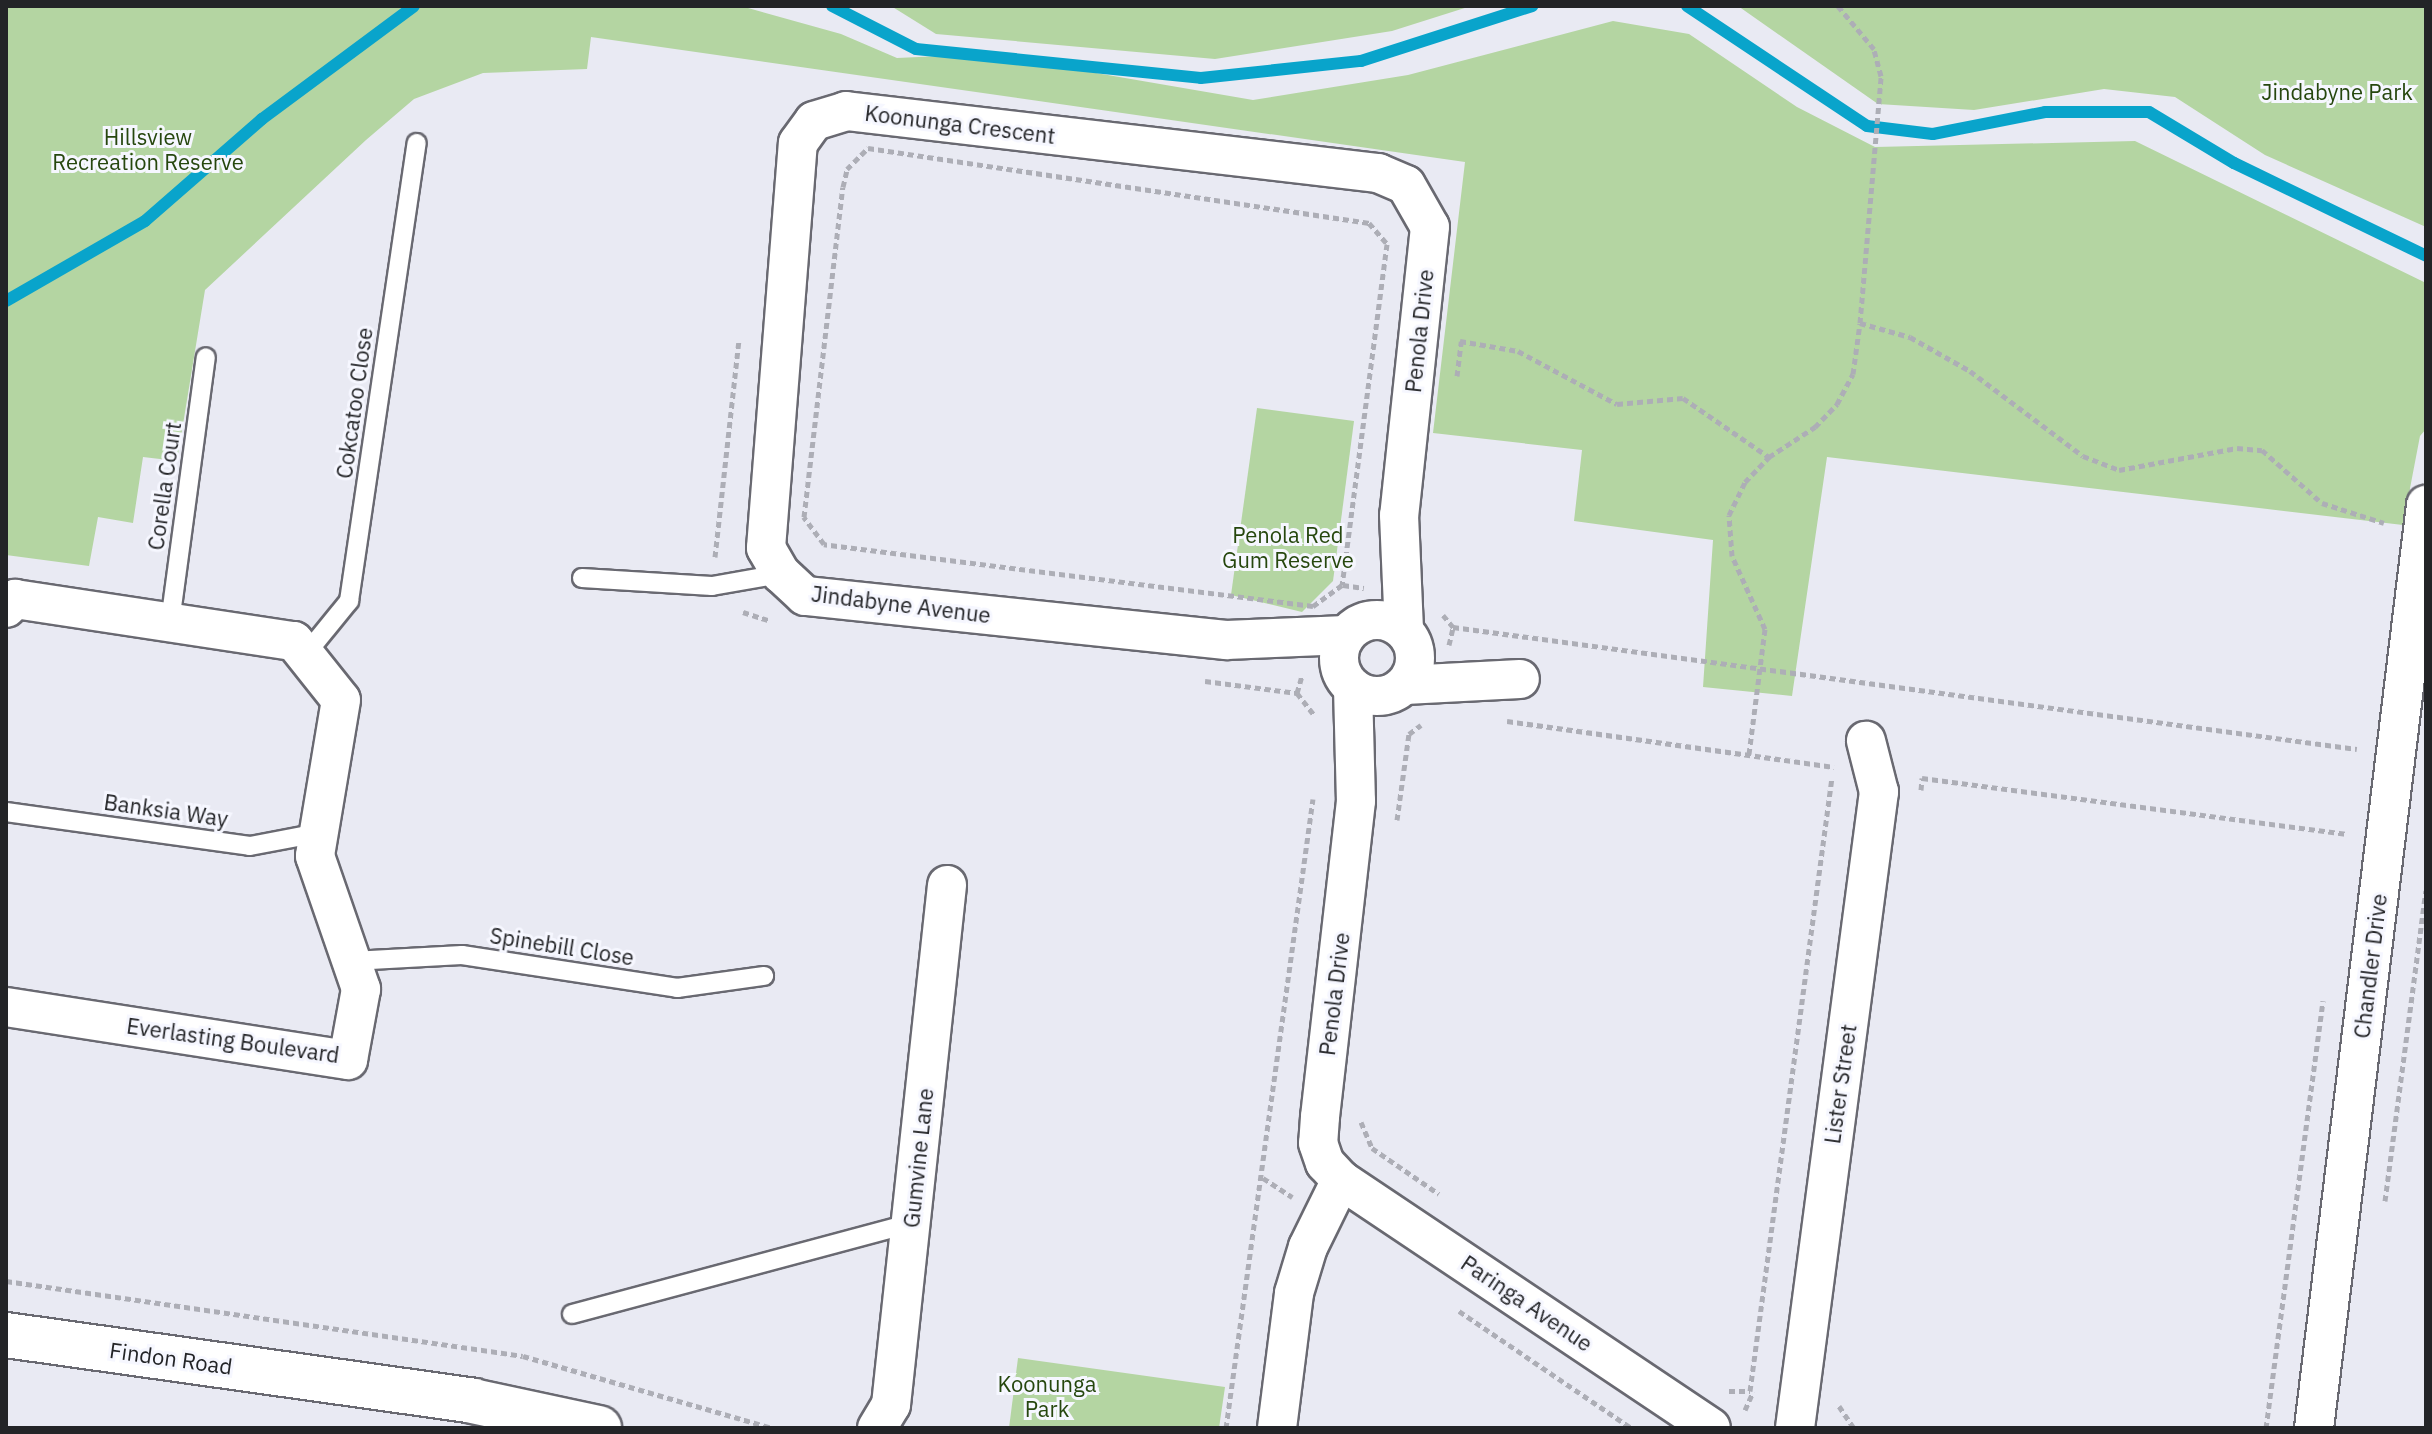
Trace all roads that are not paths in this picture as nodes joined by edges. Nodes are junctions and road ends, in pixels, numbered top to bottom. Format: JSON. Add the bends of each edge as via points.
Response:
{"nodes":[{"id":1,"x":417,"y":143,"type":"dead end"},
{"id":2,"x":1378,"y":173,"type":"joint"},
{"id":3,"x":206,"y":357,"type":"dead end"},
{"id":4,"x":1399,"y":515,"type":"junction"},
{"id":5,"x":2424,"y":516,"type":"edge"},
{"id":6,"x":781,"y":574,"type":"junction"},
{"id":7,"x":582,"y":578,"type":"dead end"},
{"id":8,"x":6,"y":608,"type":"edge"},
{"id":9,"x":170,"y":622,"type":"junction"},
{"id":10,"x":1356,"y":628,"type":"junction"},
{"id":11,"x":1409,"y":638,"type":"junction"},
{"id":12,"x":1226,"y":640,"type":"junction"},
{"id":13,"x":305,"y":655,"type":"junction"},
{"id":14,"x":1347,"y":680,"type":"junction"},
{"id":15,"x":1397,"y":690,"type":"junction"},
{"id":16,"x":1872,"y":757,"type":"road end"},
{"id":17,"x":1356,"y":801,"type":"junction"},
{"id":18,"x":6,"y":812,"type":"edge"},
{"id":19,"x":318,"y":833,"type":"junction"},
{"id":20,"x":947,"y":885,"type":"dead end"},
{"id":21,"x":352,"y":961,"type":"junction"},
{"id":22,"x":764,"y":976,"type":"dead end"},
{"id":23,"x":6,"y":1007,"type":"edge"},
{"id":24,"x":1341,"y":1180,"type":"junction"},
{"id":25,"x":911,"y":1223,"type":"junction"},
{"id":26,"x":572,"y":1314,"type":"dead end"},
{"id":27,"x":6,"y":1335,"type":"edge"},
{"id":28,"x":336,"y":1384,"type":"junction"},
{"id":29,"x":500,"y":1428,"type":"edge"},
{"id":30,"x":599,"y":1428,"type":"edge"},
{"id":31,"x":877,"y":1428,"type":"edge"},
{"id":32,"x":1277,"y":1428,"type":"edge"},
{"id":33,"x":1711,"y":1428,"type":"edge"},
{"id":34,"x":1795,"y":1428,"type":"edge"},
{"id":35,"x":2314,"y":1428,"type":"edge"}],
"edges":[{"from":1,"to":13,"type":"lane","name":"Cokcatoo Close","via":[[349,601]]},
{"from":2,"to":4,"type":"street","name":"Penola Drive","via":[[1406,185],[1430,227]]},
{"from":2,"to":6,"type":"street","name":"Koonunga Crescent","via":[[846,111],[814,121],[798,143],[766,548]]},
{"from":3,"to":9,"type":"lane","name":"Corella Court"},
{"from":4,"to":10,"type":"street","name":"Penola Drive"},
{"from":4,"to":11,"type":"street","name":"Penola Drive"},
{"from":5,"to":35,"type":"street","name":"Chandler Drive"},
{"from":6,"to":7,"type":"lane","name":"Jindabyne Avenue","via":[[712,586]]},
{"from":6,"to":12,"type":"street","name":"Jindabyne Avenue","via":[[805,596]]},
{"from":8,"to":9,"type":"street","name":"Everlasting Boulevard","via":[[15,599]]},
{"from":9,"to":13,"type":"street","name":"Everlasting Boulevard","via":[[294,641]]},
{"from":10,"to":11,"type":"street","via":[[1385,621]]},
{"from":10,"to":12,"type":"street","name":"Jindabyne Avenue"},
{"from":10,"to":14,"type":"street","via":[[1339,653]]},
{"from":11,"to":15,"type":"street","via":[[1415,666]]},
{"from":11,"to":15,"type":"street","via":[[1520,679]]},
{"from":12,"to":14,"type":"street","name":"Jindabyne Avenue"},
{"from":13,"to":19,"type":"street","name":"Everlasting Boulevard","via":[[341,700]]},
{"from":14,"to":15,"type":"street","via":[[1371,696]]},
{"from":14,"to":17,"type":"street","name":"Penola Drive"},
{"from":15,"to":17,"type":"street","name":"Penola Drive"},
{"from":16,"to":34,"type":"street","name":"Lister Street"},
{"from":17,"to":24,"type":"street","name":"Penola Drive","via":[[1318,1143],[1325,1163]]},
{"from":18,"to":19,"type":"lane","name":"Banksia Way","via":[[250,846]]},
{"from":19,"to":21,"type":"street","name":"Everlasting Boulevard","via":[[315,856]]},
{"from":20,"to":25,"type":"street","name":"Gumvine Lane"},
{"from":21,"to":22,"type":"lane","name":"Spinebill Close","via":[[462,955],[677,988]]},
{"from":21,"to":23,"type":"street","name":"Everlasting Boulevard","via":[[361,989],[348,1060]]},
{"from":24,"to":32,"type":"street","via":[[1308,1247],[1294,1293]]},
{"from":24,"to":33,"type":"street","name":"Paringa Avenue"},
{"from":25,"to":26,"type":"lane"},
{"from":25,"to":31,"type":"street","name":"Gumvine Lane","via":[[891,1405]]},
{"from":27,"to":28,"type":"street","name":"Findon Road"},
{"from":28,"to":29,"type":"street","name":"Findon Road"},
{"from":28,"to":30,"type":"street","name":"Findon Road","via":[[473,1401]]}]}
